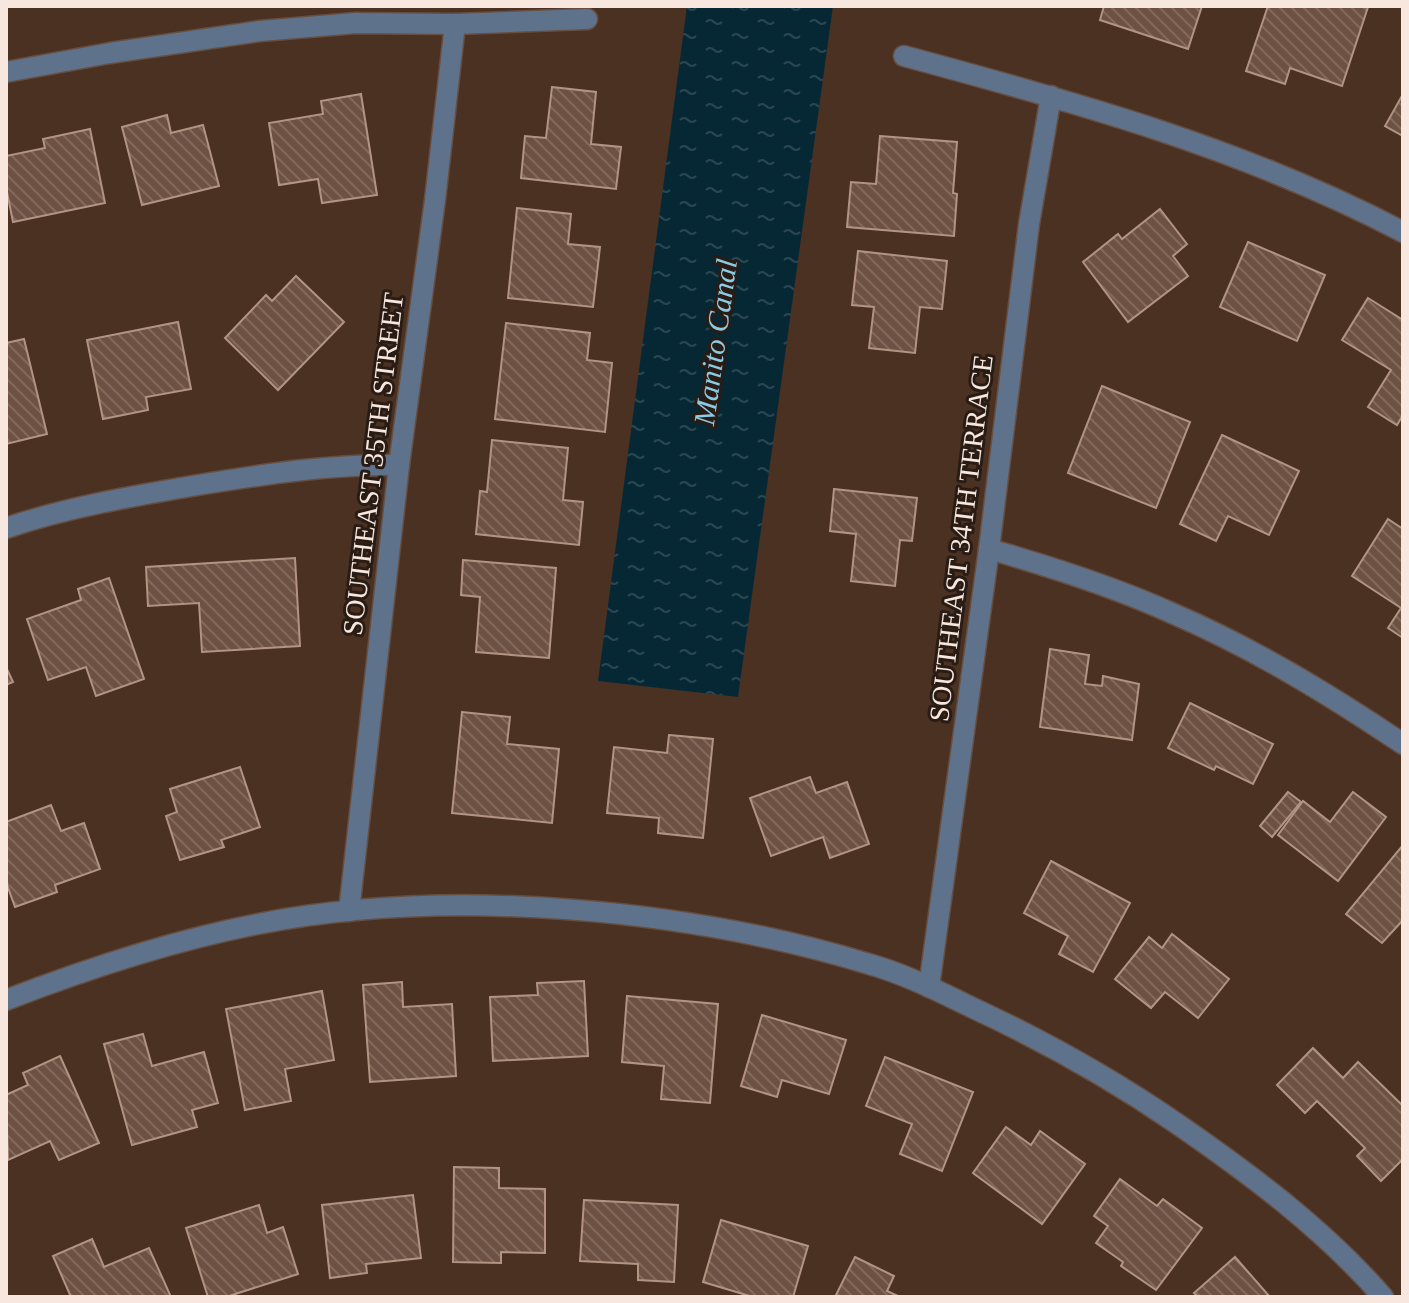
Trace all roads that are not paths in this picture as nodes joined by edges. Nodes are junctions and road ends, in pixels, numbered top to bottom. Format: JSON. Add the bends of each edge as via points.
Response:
{"nodes":[{"id":1,"x":587,"y":19,"type":"dead end"},
{"id":2,"x":455,"y":24,"type":"junction"},
{"id":3,"x":904,"y":56,"type":"dead end"},
{"id":4,"x":6,"y":72,"type":"edge"},
{"id":5,"x":1051,"y":96,"type":"junction"},
{"id":6,"x":1403,"y":232,"type":"edge"},
{"id":7,"x":399,"y":465,"type":"junction"},
{"id":8,"x":6,"y":528,"type":"edge"},
{"id":9,"x":989,"y":549,"type":"junction"},
{"id":10,"x":1403,"y":744,"type":"edge"},
{"id":11,"x":349,"y":911,"type":"junction"},
{"id":12,"x":929,"y":987,"type":"junction"},
{"id":13,"x":6,"y":1000,"type":"edge"},
{"id":14,"x":1383,"y":1297,"type":"edge"}],
"edges":[{"from":1,"to":2,"type":"street"},
{"from":2,"to":4,"type":"street","via":[[356,23],[260,31]]},
{"from":2,"to":7,"type":"street","name":"SOUTHEAST 35TH STREET"},
{"from":3,"to":5,"type":"street"},
{"from":5,"to":6,"type":"street","via":[[1251,163]]},
{"from":5,"to":9,"type":"street","name":"SOUTHEAST 34TH TERRACE","via":[[1029,224]]},
{"from":7,"to":8,"type":"street","via":[[347,464],[227,480],[121,498]]},
{"from":7,"to":11,"type":"street","name":"SOUTHEAST 35TH STREET"},
{"from":9,"to":10,"type":"street","via":[[1174,613],[1290,673]]},
{"from":9,"to":12,"type":"street","name":"SOUTHEAST 34TH TERRACE"},
{"from":11,"to":12,"type":"street","via":[[487,906],[681,923],[871,964]]},
{"from":11,"to":13,"type":"street","via":[[173,943]]},
{"from":12,"to":14,"type":"street","via":[[1033,1036],[1132,1092],[1226,1157],[1315,1229]]}]}
